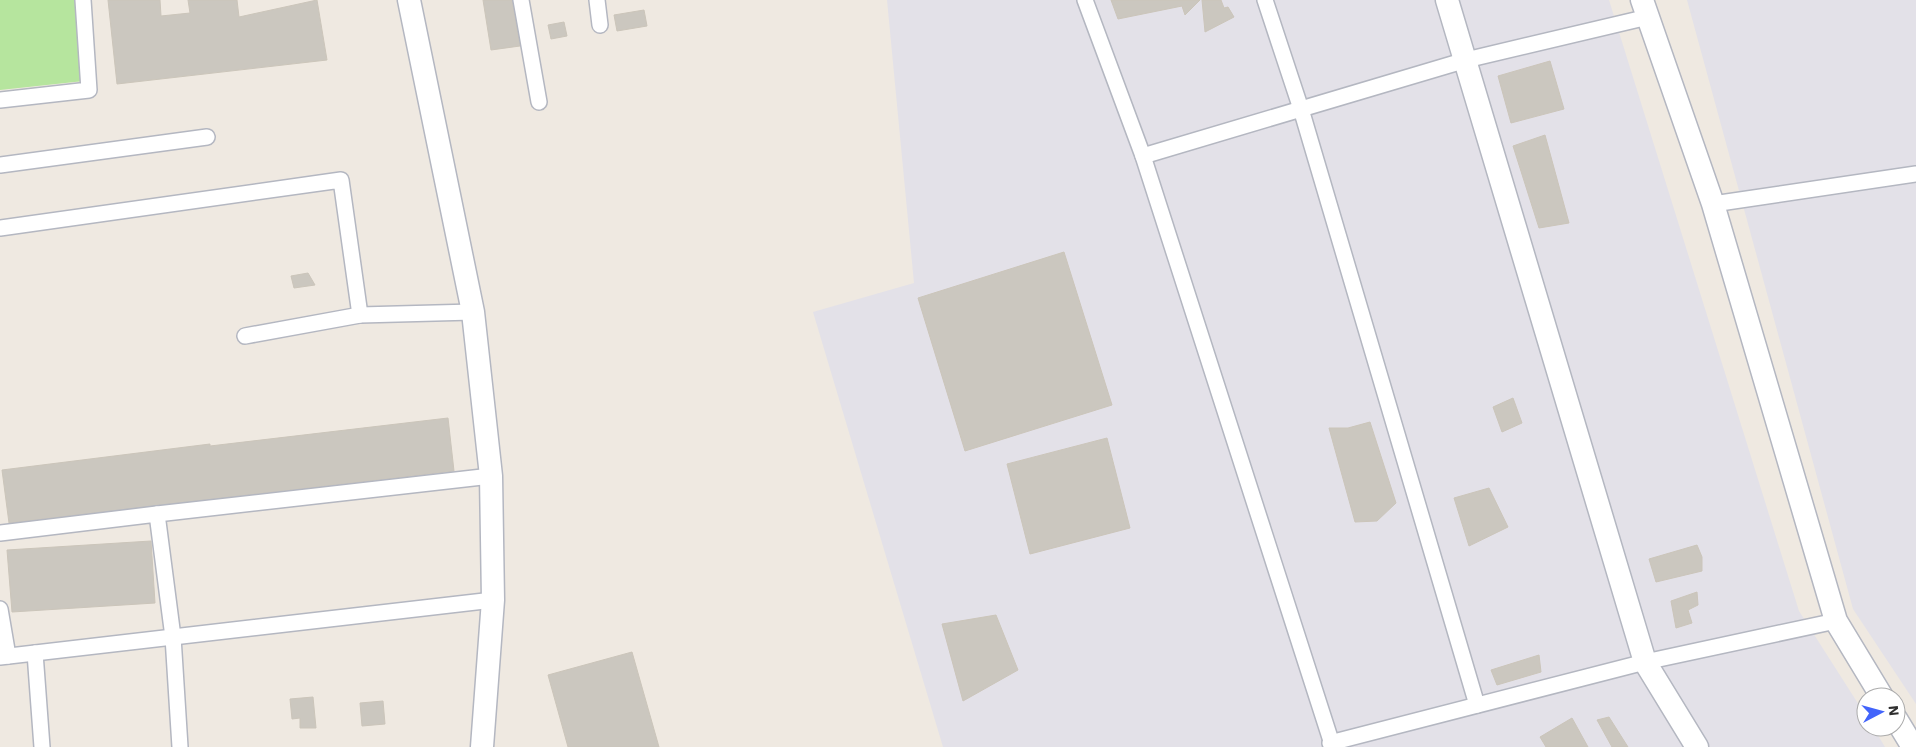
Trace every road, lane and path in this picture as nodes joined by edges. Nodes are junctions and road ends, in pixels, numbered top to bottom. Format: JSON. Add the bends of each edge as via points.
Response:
{"nodes":[{"id":1,"x":82,"y":0,"type":"edge"},
{"id":2,"x":409,"y":0,"type":"edge"},
{"id":3,"x":520,"y":0,"type":"edge"},
{"id":4,"x":597,"y":0,"type":"edge"},
{"id":5,"x":1085,"y":0,"type":"edge"},
{"id":6,"x":1265,"y":0,"type":"edge"},
{"id":7,"x":1447,"y":0,"type":"edge"},
{"id":8,"x":1645,"y":8,"type":"edge"},
{"id":9,"x":600,"y":25,"type":"dead end"},
{"id":10,"x":1466,"y":60,"type":"junction"},
{"id":11,"x":0,"y":100,"type":"edge"},
{"id":12,"x":539,"y":102,"type":"dead end"},
{"id":13,"x":1301,"y":109,"type":"junction"},
{"id":14,"x":207,"y":137,"type":"dead end"},
{"id":15,"x":1143,"y":156,"type":"junction"},
{"id":16,"x":0,"y":165,"type":"edge"},
{"id":17,"x":1916,"y":174,"type":"edge"},
{"id":18,"x":1713,"y":204,"type":"junction"},
{"id":19,"x":0,"y":228,"type":"edge"},
{"id":20,"x":472,"y":312,"type":"junction"},
{"id":21,"x":360,"y":315,"type":"junction"},
{"id":22,"x":244,"y":336,"type":"dead end"},
{"id":23,"x":491,"y":476,"type":"junction"},
{"id":24,"x":158,"y":514,"type":"junction"},
{"id":25,"x":0,"y":533,"type":"edge"},
{"id":26,"x":493,"y":600,"type":"junction"},
{"id":27,"x":0,"y":609,"type":"edge"},
{"id":28,"x":1836,"y":621,"type":"junction"},
{"id":29,"x":173,"y":637,"type":"junction"},
{"id":30,"x":36,"y":653,"type":"junction"},
{"id":31,"x":4,"y":656,"type":"edge"},
{"id":32,"x":1645,"y":662,"type":"junction"},
{"id":33,"x":1876,"y":687,"type":"edge"},
{"id":34,"x":1477,"y":705,"type":"junction"},
{"id":35,"x":1906,"y":735,"type":"edge"},
{"id":36,"x":1332,"y":745,"type":"edge"},
{"id":37,"x":42,"y":747,"type":"edge"},
{"id":38,"x":180,"y":747,"type":"edge"},
{"id":39,"x":482,"y":747,"type":"edge"},
{"id":40,"x":1697,"y":747,"type":"edge"},
{"id":41,"x":1913,"y":747,"type":"edge"}],
"edges":[{"from":1,"to":11,"type":"street","via":[[89,90]]},
{"from":2,"to":20,"type":"street"},
{"from":3,"to":12,"type":"street"},
{"from":4,"to":9,"type":"street"},
{"from":5,"to":15,"type":"street"},
{"from":6,"to":13,"type":"street"},
{"from":7,"to":10,"type":"street"},
{"from":8,"to":10,"type":"street"},
{"from":8,"to":18,"type":"street"},
{"from":10,"to":13,"type":"street"},
{"from":10,"to":32,"type":"street"},
{"from":13,"to":15,"type":"street"},
{"from":13,"to":34,"type":"street"},
{"from":14,"to":16,"type":"street"},
{"from":15,"to":36,"type":"street"},
{"from":17,"to":18,"type":"street"},
{"from":18,"to":28,"type":"street"},
{"from":19,"to":21,"type":"street","via":[[341,180]]},
{"from":20,"to":21,"type":"street"},
{"from":20,"to":23,"type":"street"},
{"from":21,"to":22,"type":"street"},
{"from":23,"to":24,"type":"street"},
{"from":23,"to":26,"type":"street"},
{"from":24,"to":25,"type":"street"},
{"from":24,"to":29,"type":"street"},
{"from":26,"to":29,"type":"street"},
{"from":26,"to":39,"type":"street"},
{"from":27,"to":31,"type":"street"},
{"from":28,"to":32,"type":"street"},
{"from":28,"to":33,"type":"street"},
{"from":29,"to":30,"type":"street"},
{"from":29,"to":38,"type":"street"},
{"from":30,"to":31,"type":"street"},
{"from":30,"to":37,"type":"street"},
{"from":32,"to":34,"type":"street"},
{"from":32,"to":40,"type":"street"},
{"from":34,"to":36,"type":"street"},
{"from":35,"to":41,"type":"street"}]}
